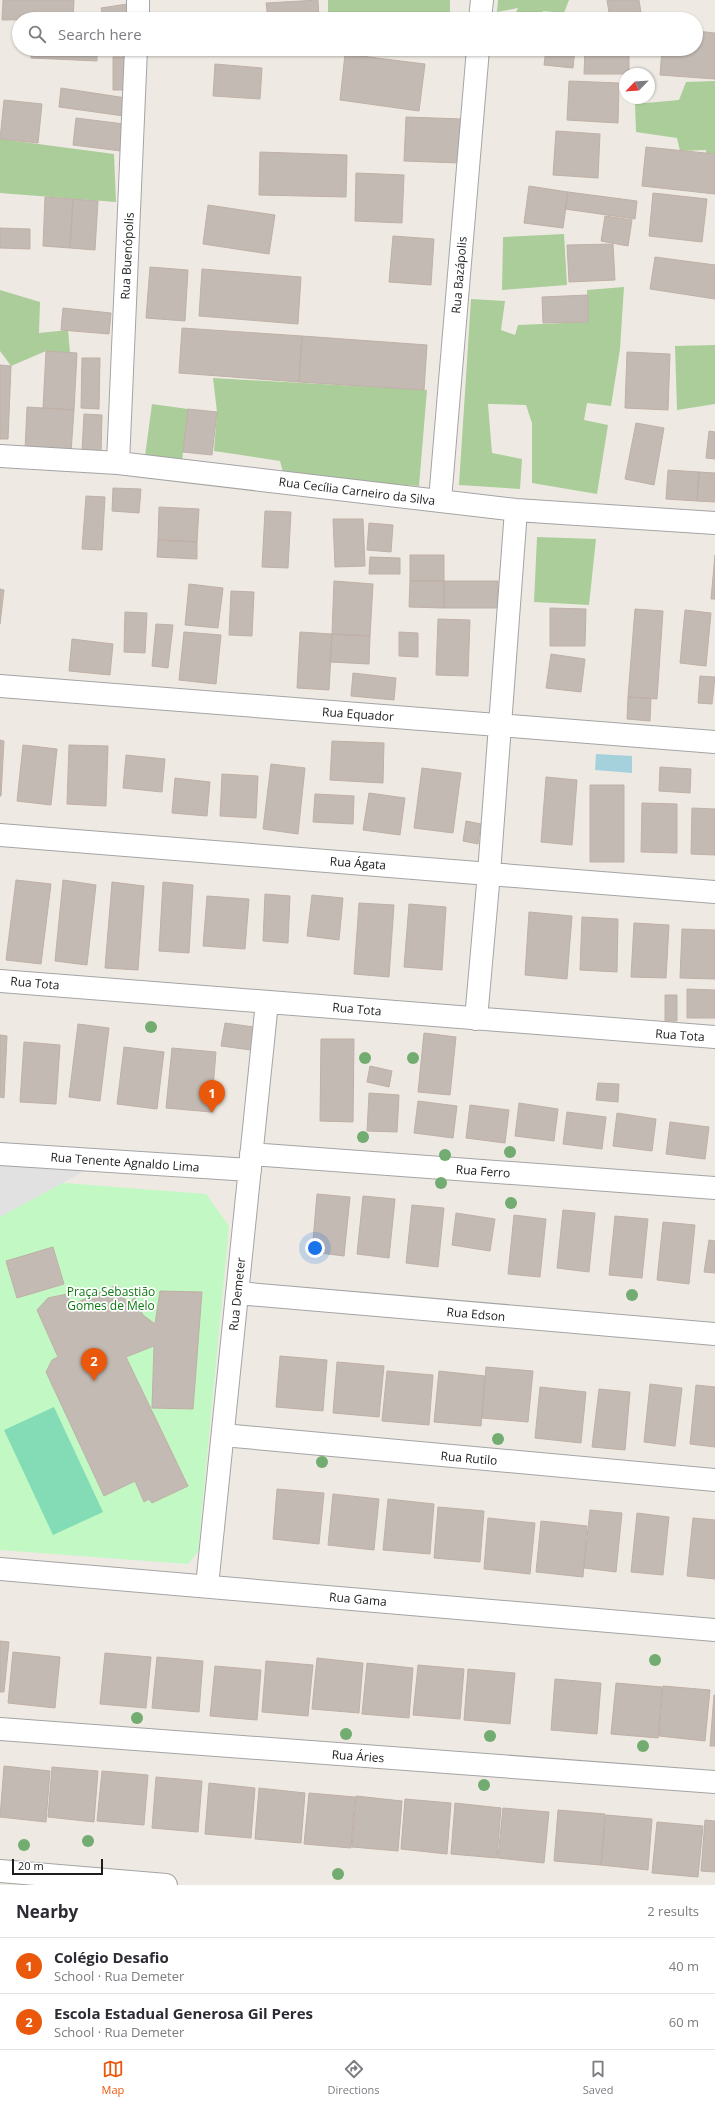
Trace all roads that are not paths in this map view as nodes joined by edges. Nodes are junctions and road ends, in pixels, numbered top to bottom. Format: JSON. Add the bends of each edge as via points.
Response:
{"nodes":[{"id":1,"x":138,"y":0,"type":"edge"},
{"id":2,"x":482,"y":0,"type":"edge"},
{"id":3,"x":138,"y":12,"type":"edge"},
{"id":4,"x":481,"y":12,"type":"edge"},
{"id":5,"x":136,"y":56,"type":"edge"},
{"id":6,"x":477,"y":56,"type":"edge"},
{"id":7,"x":0,"y":456,"type":"edge"},
{"id":8,"x":118,"y":463,"type":"junction"},
{"id":9,"x":440,"y":500,"type":"junction"},
{"id":10,"x":516,"y":510,"type":"junction"},
{"id":11,"x":715,"y":523,"type":"edge"},
{"id":12,"x":0,"y":686,"type":"edge"},
{"id":13,"x":500,"y":725,"type":"junction"},
{"id":14,"x":715,"y":742,"type":"edge"},
{"id":15,"x":0,"y":835,"type":"edge"},
{"id":16,"x":489,"y":873,"type":"junction"},
{"id":17,"x":715,"y":892,"type":"edge"},
{"id":18,"x":0,"y":981,"type":"edge"},
{"id":19,"x":267,"y":1002,"type":"junction"},
{"id":20,"x":476,"y":1019,"type":"junction"},
{"id":21,"x":715,"y":1038,"type":"edge"},
{"id":22,"x":0,"y":1154,"type":"edge"},
{"id":23,"x":251,"y":1162,"type":"junction"},
{"id":24,"x":715,"y":1188,"type":"edge"},
{"id":25,"x":237,"y":1293,"type":"junction"},
{"id":26,"x":715,"y":1334,"type":"edge"},
{"id":27,"x":223,"y":1435,"type":"junction"},
{"id":28,"x":715,"y":1480,"type":"edge"},
{"id":29,"x":0,"y":1569,"type":"edge"},
{"id":30,"x":207,"y":1586,"type":"junction"},
{"id":31,"x":715,"y":1630,"type":"edge"},
{"id":32,"x":0,"y":1729,"type":"edge"},
{"id":33,"x":715,"y":1782,"type":"edge"},
{"id":34,"x":0,"y":1871,"type":"edge"},
{"id":35,"x":166,"y":1885,"type":"edge"}],
"edges":[{"from":1,"to":3,"type":"street"},
{"from":2,"to":4,"type":"street"},
{"from":5,"to":8,"type":"street","name":"Rua Buenópolis"},
{"from":6,"to":9,"type":"street","name":"Rua Bazápolis"},
{"from":7,"to":8,"type":"street","name":"Rua Cecília Carneiro da Silva"},
{"from":8,"to":9,"type":"street","name":"Rua Cecília Carneiro da Silva"},
{"from":9,"to":10,"type":"street","name":"Rua Cecília Carneiro da Silva"},
{"from":10,"to":11,"type":"street","name":"Rua Cecília Carneiro da Silva"},
{"from":10,"to":13,"type":"street"},
{"from":12,"to":13,"type":"street","name":"Rua Equador"},
{"from":13,"to":14,"type":"street","name":"Rua Equador"},
{"from":13,"to":16,"type":"street"},
{"from":15,"to":16,"type":"street","name":"Rua Ágata"},
{"from":16,"to":17,"type":"street","name":"Rua Ágata"},
{"from":16,"to":20,"type":"street"},
{"from":18,"to":19,"type":"street","name":"Rua Tota"},
{"from":19,"to":20,"type":"street","name":"Rua Tota"},
{"from":19,"to":23,"type":"street","name":"Rua Demeter"},
{"from":20,"to":21,"type":"street","name":"Rua Tota"},
{"from":22,"to":23,"type":"street","name":"Rua Tenente Agnaldo Lima"},
{"from":23,"to":24,"type":"street","name":"Rua Ferro"},
{"from":23,"to":25,"type":"street","name":"Rua Demeter"},
{"from":25,"to":26,"type":"street","name":"Rua Edson"},
{"from":25,"to":27,"type":"street","name":"Rua Demeter"},
{"from":27,"to":28,"type":"street","name":"Rua Rutilo"},
{"from":27,"to":30,"type":"street","name":"Rua Demeter"},
{"from":29,"to":30,"type":"street","name":"Rua Gama"},
{"from":30,"to":31,"type":"street","name":"Rua Gama"},
{"from":32,"to":33,"type":"street","name":"Rua Áries"},
{"from":34,"to":35,"type":"street"}]}
